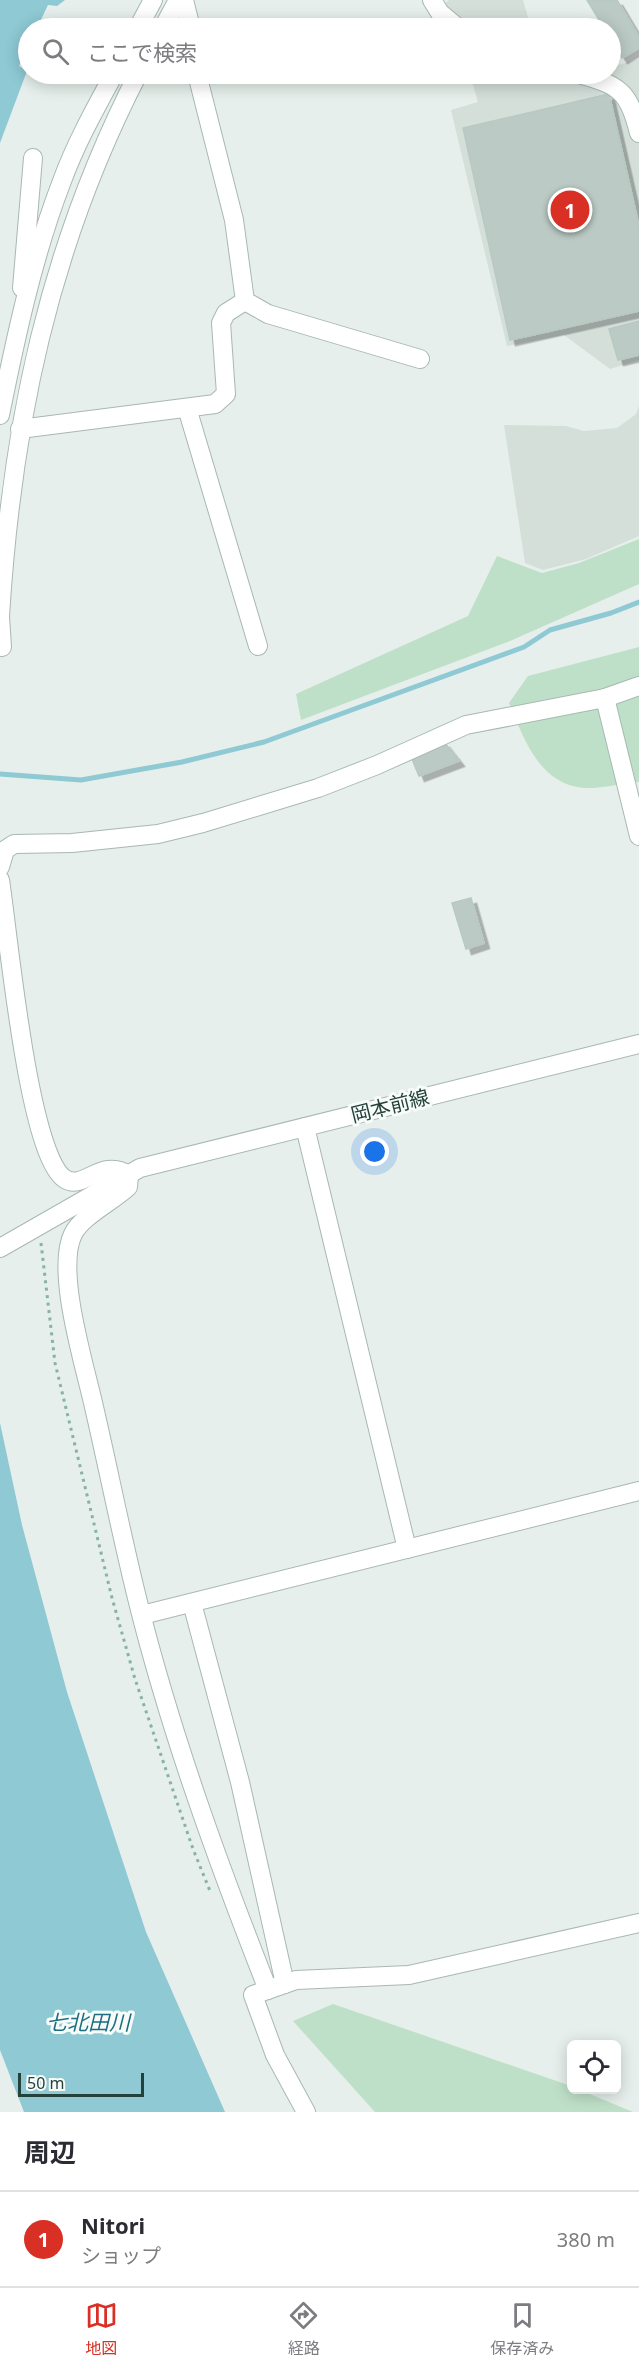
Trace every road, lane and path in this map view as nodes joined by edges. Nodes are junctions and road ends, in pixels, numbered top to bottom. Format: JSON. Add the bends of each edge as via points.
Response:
{"nodes":[{"id":1,"x":153,"y":0,"type":"edge"},
{"id":2,"x":178,"y":0,"type":"edge"},
{"id":3,"x":184,"y":0,"type":"edge"},
{"id":4,"x":432,"y":0,"type":"edge"},
{"id":5,"x":143,"y":18,"type":"edge"},
{"id":6,"x":168,"y":18,"type":"edge"},
{"id":7,"x":188,"y":18,"type":"edge"},
{"id":8,"x":446,"y":18,"type":"edge"},
{"id":9,"x":109,"y":84,"type":"edge"},
{"id":10,"x":133,"y":84,"type":"edge"},
{"id":11,"x":200,"y":84,"type":"edge"},
{"id":12,"x":612,"y":84,"type":"edge"},
{"id":13,"x":639,"y":133,"type":"edge"},
{"id":14,"x":33,"y":158,"type":"dead end"},
{"id":15,"x":246,"y":301,"type":"junction"},
{"id":16,"x":21,"y":312,"type":"junction"},
{"id":17,"x":420,"y":359,"type":"dead end"},
{"id":18,"x":188,"y":408,"type":"junction"},
{"id":19,"x":0,"y":415,"type":"edge"},
{"id":20,"x":20,"y":429,"type":"junction"},
{"id":21,"x":0,"y":617,"type":"edge"},
{"id":22,"x":258,"y":646,"type":"dead end"},
{"id":23,"x":2,"y":647,"type":"dead end"},
{"id":24,"x":639,"y":686,"type":"edge"},
{"id":25,"x":605,"y":698,"type":"junction"},
{"id":26,"x":639,"y":836,"type":"edge"},
{"id":27,"x":0,"y":867,"type":"edge"},
{"id":28,"x":0,"y":880,"type":"edge"},
{"id":29,"x":639,"y":1044,"type":"edge"},
{"id":30,"x":305,"y":1127,"type":"junction"},
{"id":31,"x":135,"y":1172,"type":"junction"},
{"id":32,"x":0,"y":1248,"type":"edge"},
{"id":33,"x":639,"y":1491,"type":"edge"},
{"id":34,"x":407,"y":1549,"type":"junction"},
{"id":35,"x":192,"y":1603,"type":"junction"},
{"id":36,"x":142,"y":1616,"type":"junction"},
{"id":37,"x":639,"y":1923,"type":"edge"},
{"id":38,"x":285,"y":1984,"type":"junction"},
{"id":39,"x":268,"y":1990,"type":"junction"},
{"id":40,"x":306,"y":2112,"type":"edge"}],
"edges":[{"from":1,"to":5,"type":"street"},
{"from":2,"to":6,"type":"street"},
{"from":3,"to":7,"type":"street"},
{"from":4,"to":8,"type":"street"},
{"from":9,"to":16,"type":"street","via":[[61,182]]},
{"from":10,"to":20,"type":"street","via":[[108,131],[75,216],[39,334]]},
{"from":11,"to":15,"type":"street","via":[[234,220]]},
{"from":12,"to":13,"type":"street","via":[[632,107]]},
{"from":14,"to":16,"type":"street"},
{"from":15,"to":17,"type":"street","via":[[268,314]]},
{"from":15,"to":18,"type":"street","via":[[226,313],[221,323],[226,394],[215,404]]},
{"from":16,"to":19,"type":"street"},
{"from":18,"to":20,"type":"street"},
{"from":18,"to":22,"type":"street"},
{"from":20,"to":21,"type":"street"},
{"from":21,"to":23,"type":"street"},
{"from":24,"to":25,"type":"street"},
{"from":25,"to":26,"type":"street"},
{"from":25,"to":27,"type":"street","via":[[466,725],[318,788],[203,824],[72,843],[14,844],[5,850]]},
{"from":28,"to":31,"type":"street","via":[[28,1078],[48,1155],[60,1174],[70,1181],[86,1179],[105,1169]]},
{"from":29,"to":30,"type":"street","name":"岡本前線"},
{"from":30,"to":31,"type":"street","name":"岡本前線"},
{"from":30,"to":34,"type":"street"},
{"from":31,"to":32,"type":"street"},
{"from":31,"to":36,"type":"street","via":[[128,1187],[113,1202],[86,1219],[73,1233],[68,1295]]},
{"from":33,"to":34,"type":"street"},
{"from":34,"to":35,"type":"street"},
{"from":35,"to":36,"type":"street"},
{"from":35,"to":38,"type":"street","via":[[240,1782]]},
{"from":36,"to":39,"type":"street","via":[[224,1877]]},
{"from":37,"to":38,"type":"street","via":[[409,1975],[296,1980]]},
{"from":38,"to":39,"type":"street"},
{"from":39,"to":40,"type":"street","via":[[253,1995],[275,2055]]}]}
